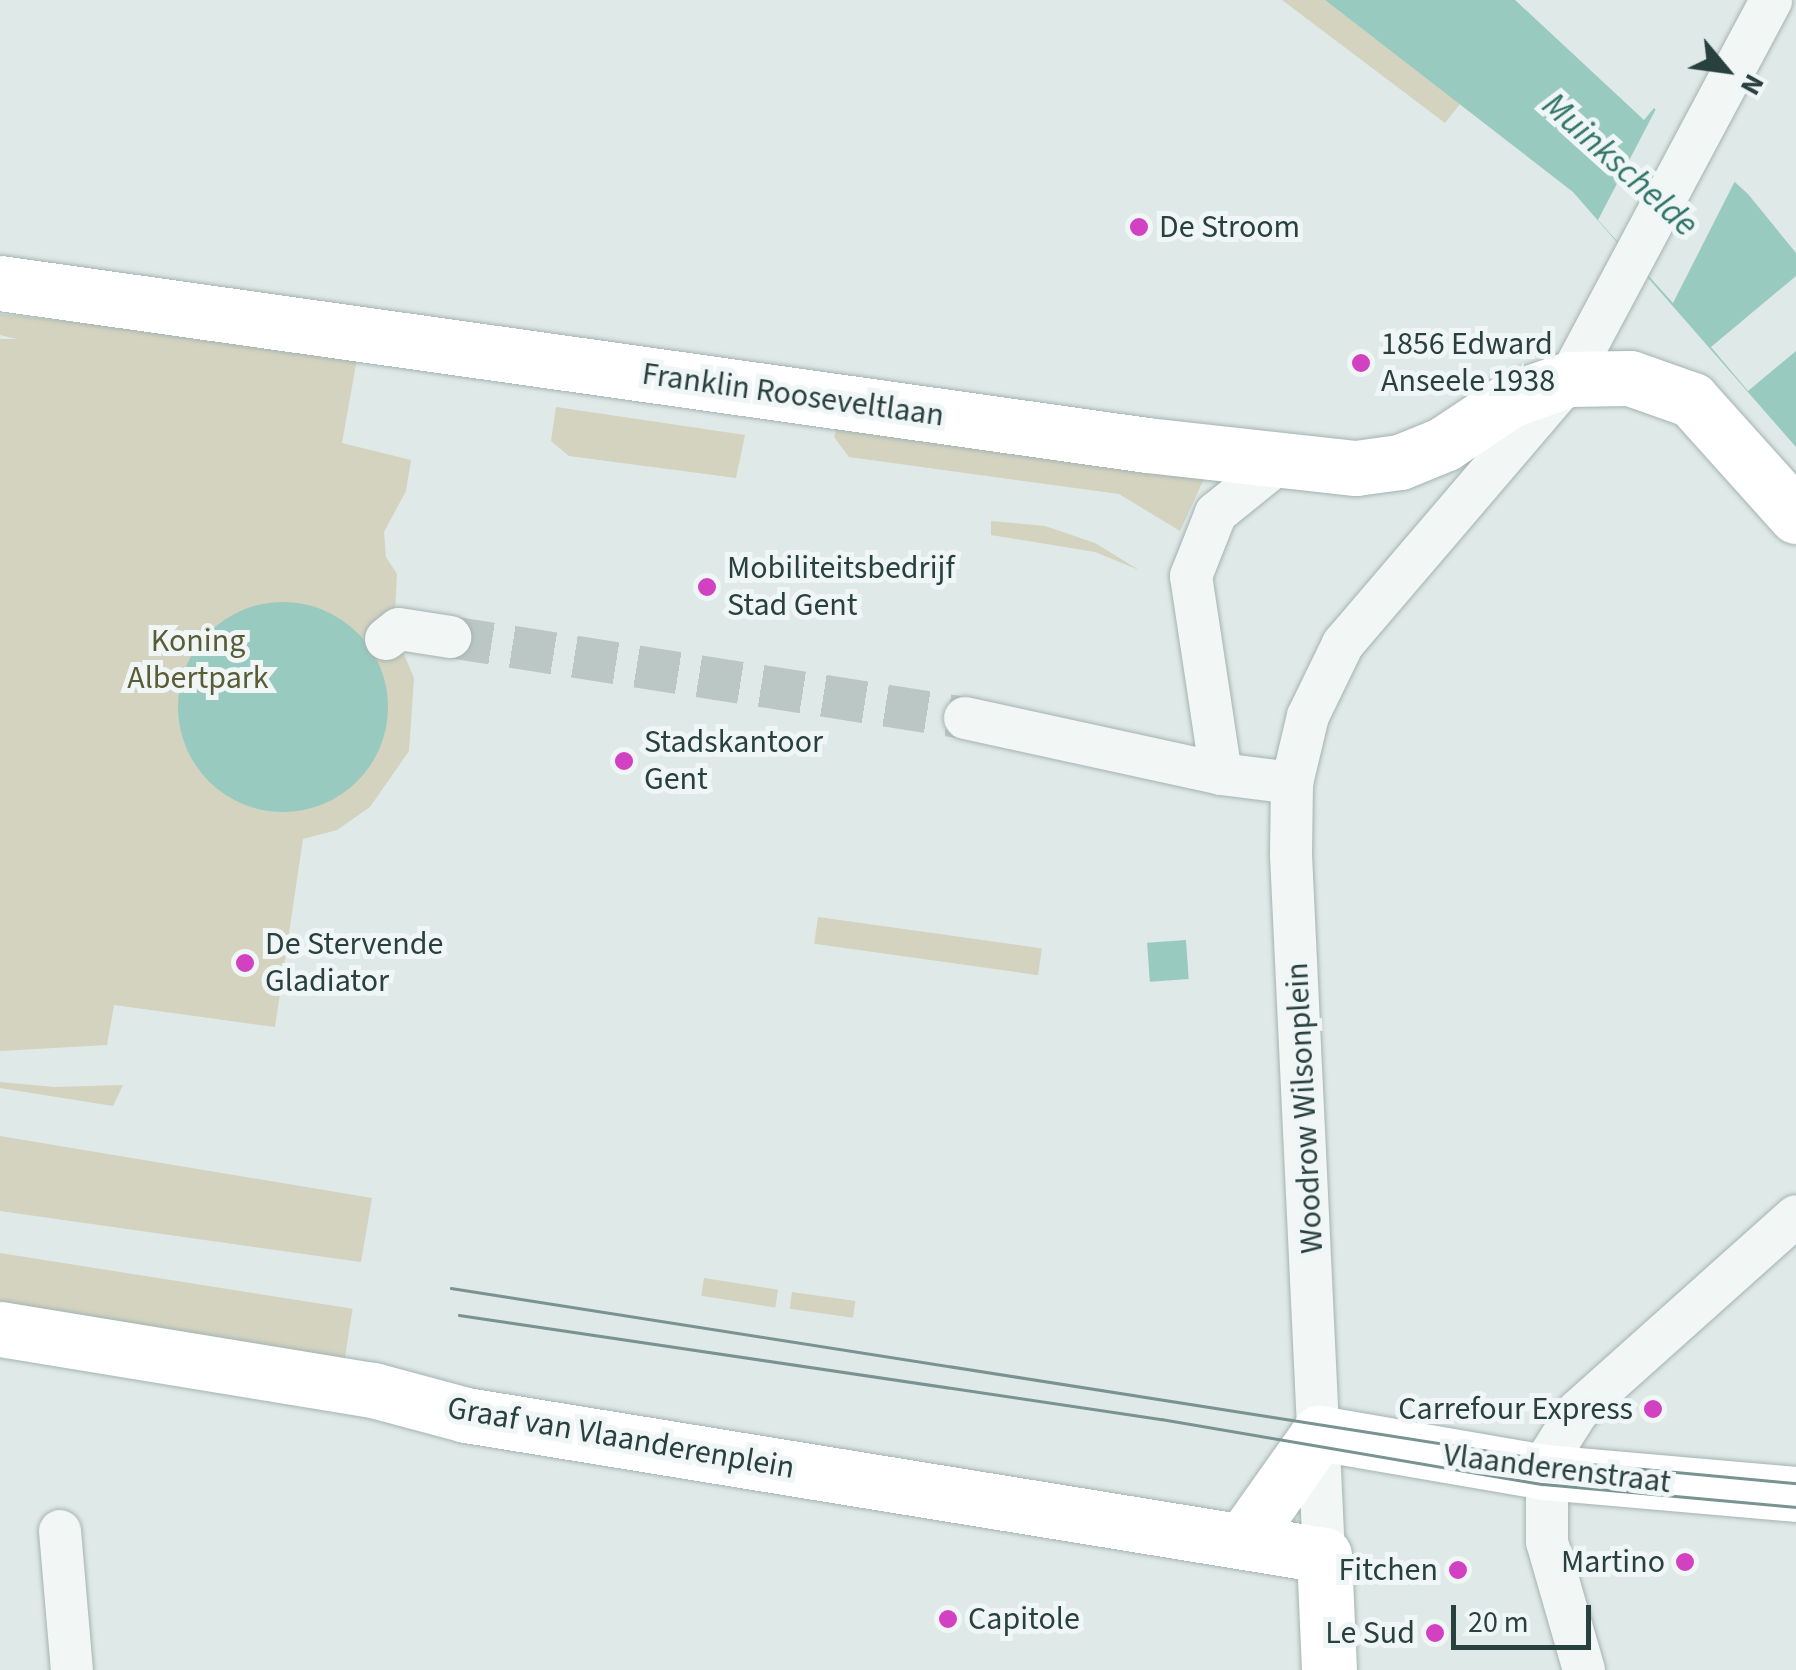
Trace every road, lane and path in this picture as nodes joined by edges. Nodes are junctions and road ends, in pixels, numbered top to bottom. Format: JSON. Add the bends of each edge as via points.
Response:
{"nodes":[{"id":1,"x":1771,"y":0,"type":"edge"},
{"id":2,"x":0,"y":282,"type":"edge"},
{"id":3,"x":1569,"y":379,"type":"junction"},
{"id":4,"x":1282,"y":460,"type":"junction"},
{"id":5,"x":1796,"y":516,"type":"edge"},
{"id":6,"x":450,"y":637,"type":"tunnel mouth"},
{"id":7,"x":386,"y":640,"type":"dead end"},
{"id":8,"x":965,"y":718,"type":"tunnel mouth"},
{"id":9,"x":1222,"y":774,"type":"junction"},
{"id":10,"x":1292,"y":783,"type":"junction"},
{"id":11,"x":1796,"y":1216,"type":"edge"},
{"id":12,"x":0,"y":1329,"type":"edge"},
{"id":13,"x":1319,"y":1433,"type":"junction"},
{"id":14,"x":1544,"y":1472,"type":"junction"},
{"id":15,"x":1796,"y":1494,"type":"edge"},
{"id":16,"x":60,"y":1531,"type":"dead end"},
{"id":17,"x":1244,"y":1539,"type":"junction"},
{"id":18,"x":1324,"y":1554,"type":"junction"},
{"id":19,"x":72,"y":1670,"type":"edge"},
{"id":20,"x":1328,"y":1670,"type":"edge"},
{"id":21,"x":1584,"y":1670,"type":"edge"}],
"edges":[{"from":1,"to":3,"type":"street","name":"Woodrow Wilsonplein"},
{"from":2,"to":4,"type":"street","name":"Franklin Rooseveltlaan"},
{"from":3,"to":4,"type":"street","name":"Franklin Rooseveltlaan","via":[[1510,400],[1444,444],[1400,462],[1356,468]]},
{"from":3,"to":5,"type":"street","name":"Franklin Rooseveltlaan","via":[[1630,378],[1692,400]]},
{"from":3,"to":10,"type":"street","name":"Woodrow Wilsonplein","via":[[1343,644],[1308,716]]},
{"from":4,"to":9,"type":"street","via":[[1216,513],[1190,576]]},
{"from":6,"to":7,"type":"street","via":[[399,629]]},
{"from":8,"to":9,"type":"street"},
{"from":9,"to":10,"type":"street"},
{"from":10,"to":13,"type":"street","name":"Woodrow Wilsonplein"},
{"from":11,"to":14,"type":"street","via":[[1578,1411]]},
{"from":12,"to":17,"type":"street","name":"Graaf van Vlaanderenplein","via":[[373,1390],[466,1416]]},
{"from":13,"to":14,"type":"street","name":"Vlaanderenstraat"},
{"from":13,"to":17,"type":"street"},
{"from":13,"to":18,"type":"street","name":"Woodrow Wilsonplein"},
{"from":14,"to":15,"type":"street","name":"Vlaanderenstraat"},
{"from":14,"to":21,"type":"street","via":[[1547,1542]]},
{"from":16,"to":19,"type":"street"},
{"from":17,"to":18,"type":"street","name":"Graaf van Vlaanderenplein"},
{"from":18,"to":20,"type":"street"}]}
